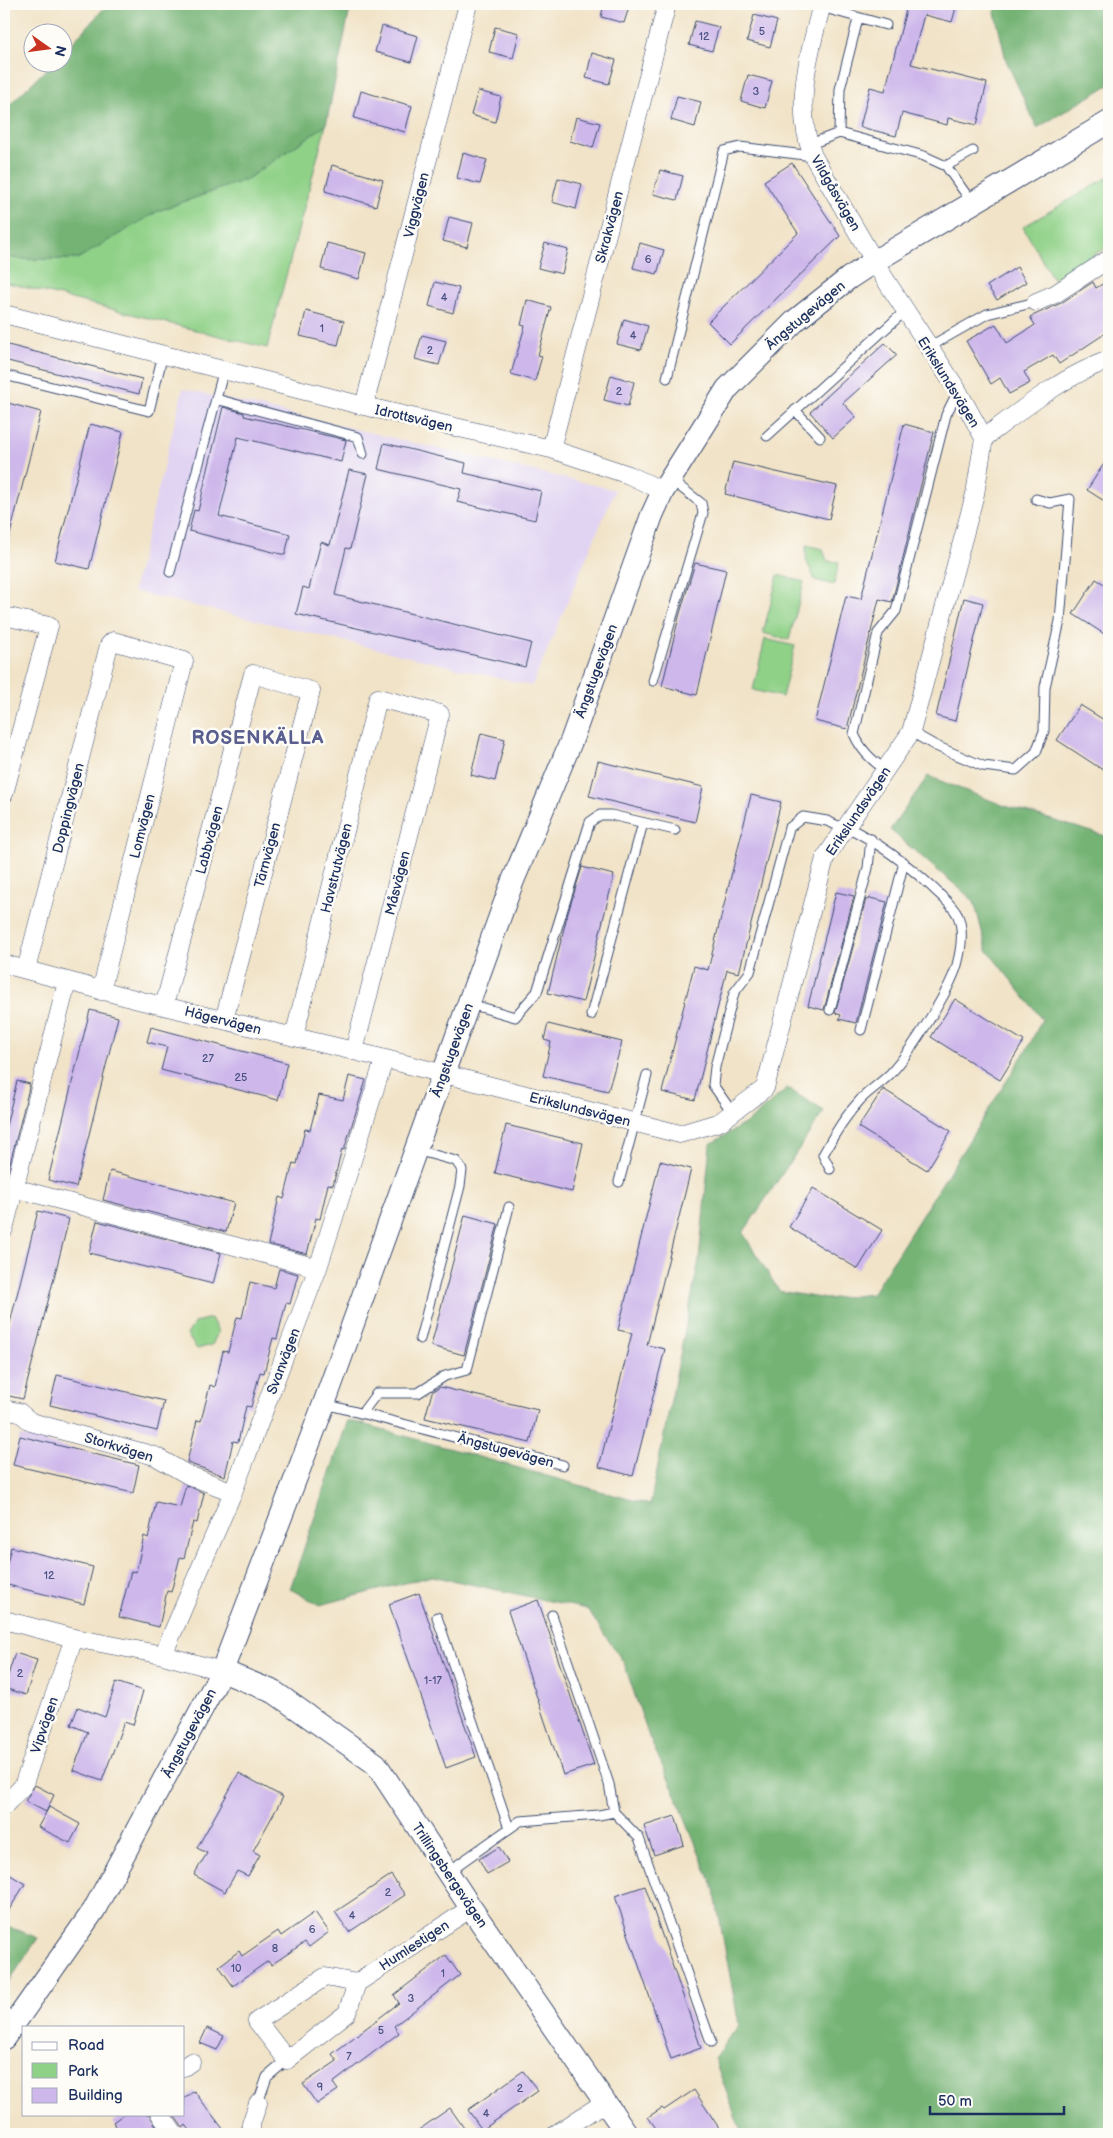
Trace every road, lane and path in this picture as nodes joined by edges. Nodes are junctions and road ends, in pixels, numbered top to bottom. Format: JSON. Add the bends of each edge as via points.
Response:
{"nodes":[{"id":1,"x":468,"y":4,"type":"edge"},
{"id":2,"x":666,"y":4,"type":"edge"},
{"id":3,"x":822,"y":6,"type":"edge"},
{"id":4,"x":858,"y":19,"type":"junction"},
{"id":5,"x":886,"y":25,"type":"dead end"},
{"id":6,"x":1109,"y":122,"type":"edge"},
{"id":7,"x":839,"y":132,"type":"junction"},
{"id":8,"x":811,"y":150,"type":"junction"},
{"id":9,"x":973,"y":151,"type":"dead end"},
{"id":10,"x":946,"y":166,"type":"junction"},
{"id":11,"x":973,"y":204,"type":"junction"},
{"id":12,"x":1109,"y":259,"type":"edge"},
{"id":13,"x":875,"y":261,"type":"junction"},
{"id":14,"x":1036,"y":302,"type":"joint"},
{"id":15,"x":904,"y":312,"type":"junction"},
{"id":16,"x":4,"y":314,"type":"edge"},
{"id":17,"x":929,"y":347,"type":"junction"},
{"id":18,"x":163,"y":354,"type":"junction"},
{"id":19,"x":1109,"y":360,"type":"edge"},
{"id":20,"x":224,"y":369,"type":"junction"},
{"id":21,"x":4,"y":375,"type":"edge"},
{"id":22,"x":667,"y":378,"type":"dead end"},
{"id":23,"x":958,"y":391,"type":"junction"},
{"id":24,"x":216,"y":399,"type":"junction"},
{"id":25,"x":364,"y":406,"type":"junction"},
{"id":26,"x":795,"y":410,"type":"junction"},
{"id":27,"x":767,"y":436,"type":"dead end"},
{"id":28,"x":820,"y":437,"type":"dead end"},
{"id":29,"x":984,"y":438,"type":"junction"},
{"id":30,"x":551,"y":449,"type":"junction"},
{"id":31,"x":363,"y":454,"type":"dead end"},
{"id":32,"x":666,"y":485,"type":"junction"},
{"id":33,"x":1036,"y":499,"type":"dead end"},
{"id":34,"x":170,"y":572,"type":"dead end"},
{"id":35,"x":4,"y":616,"type":"edge"},
{"id":36,"x":109,"y":645,"type":"joint"},
{"id":37,"x":253,"y":674,"type":"joint"},
{"id":38,"x":654,"y":681,"type":"dead end"},
{"id":39,"x":378,"y":698,"type":"joint"},
{"id":40,"x":911,"y":732,"type":"junction"},
{"id":41,"x":886,"y":770,"type":"junction"},
{"id":42,"x":4,"y":794,"type":"edge"},
{"id":43,"x":643,"y":823,"type":"junction"},
{"id":44,"x":846,"y":828,"type":"junction"},
{"id":45,"x":675,"y":830,"type":"dead end"},
{"id":46,"x":871,"y":839,"type":"junction"},
{"id":47,"x":904,"y":862,"type":"junction"},
{"id":48,"x":4,"y":964,"type":"edge"},
{"id":49,"x":26,"y":970,"type":"junction"},
{"id":50,"x":67,"y":982,"type":"junction"},
{"id":51,"x":101,"y":991,"type":"junction"},
{"id":52,"x":469,"y":1004,"type":"junction"},
{"id":53,"x":164,"y":1006,"type":"junction"},
{"id":54,"x":830,"y":1010,"type":"dead end"},
{"id":55,"x":590,"y":1015,"type":"dead end"},
{"id":56,"x":224,"y":1020,"type":"junction"},
{"id":57,"x":860,"y":1030,"type":"dead end"},
{"id":58,"x":294,"y":1037,"type":"junction"},
{"id":59,"x":354,"y":1052,"type":"junction"},
{"id":60,"x":384,"y":1060,"type":"junction"},
{"id":61,"x":443,"y":1075,"type":"junction"},
{"id":62,"x":648,"y":1075,"type":"dead end"},
{"id":63,"x":732,"y":1112,"type":"junction"},
{"id":64,"x":635,"y":1123,"type":"junction"},
{"id":65,"x":416,"y":1150,"type":"junction"},
{"id":66,"x":830,"y":1169,"type":"dead end"},
{"id":67,"x":620,"y":1182,"type":"dead end"},
{"id":68,"x":14,"y":1188,"type":"junction"},
{"id":69,"x":509,"y":1207,"type":"dead end"},
{"id":70,"x":4,"y":1229,"type":"edge"},
{"id":71,"x":318,"y":1268,"type":"junction"},
{"id":72,"x":420,"y":1339,"type":"dead end"},
{"id":73,"x":324,"y":1404,"type":"junction"},
{"id":74,"x":4,"y":1409,"type":"edge"},
{"id":75,"x":362,"y":1413,"type":"junction"},
{"id":76,"x":563,"y":1465,"type":"dead end"},
{"id":77,"x":233,"y":1492,"type":"junction"},
{"id":78,"x":552,"y":1615,"type":"dead end"},
{"id":79,"x":437,"y":1617,"type":"dead end"},
{"id":80,"x":4,"y":1620,"type":"edge"},
{"id":81,"x":74,"y":1638,"type":"junction"},
{"id":82,"x":163,"y":1655,"type":"junction"},
{"id":83,"x":222,"y":1671,"type":"junction"},
{"id":84,"x":4,"y":1806,"type":"edge"},
{"id":85,"x":614,"y":1812,"type":"junction"},
{"id":86,"x":509,"y":1828,"type":"junction"},
{"id":87,"x":449,"y":1874,"type":"junction"},
{"id":88,"x":471,"y":1908,"type":"junction"},
{"id":89,"x":358,"y":1983,"type":"junction"},
{"id":90,"x":4,"y":2038,"type":"edge"},
{"id":91,"x":711,"y":2042,"type":"dead end"},
{"id":92,"x":287,"y":2060,"type":"junction"},
{"id":93,"x":605,"y":2102,"type":"junction"},
{"id":94,"x":258,"y":2103,"type":"joint"},
{"id":95,"x":161,"y":2116,"type":"edge"},
{"id":96,"x":174,"y":2134,"type":"edge"},
{"id":97,"x":251,"y":2134,"type":"edge"},
{"id":98,"x":556,"y":2134,"type":"edge"},
{"id":99,"x":627,"y":2134,"type":"edge"}],
"edges":[{"from":1,"to":25,"type":"street","name":"Viggvägen"},
{"from":2,"to":30,"type":"street","name":"Skrakvägen"},
{"from":3,"to":4,"type":"lane"},
{"from":3,"to":8,"type":"street","name":"Vildgåsvägen","via":[[803,91],[804,119]]},
{"from":4,"to":5,"type":"lane"},
{"from":4,"to":7,"type":"lane","via":[[840,89]]},
{"from":6,"to":11,"type":"street","name":"Ängstugevägen"},
{"from":7,"to":8,"type":"lane"},
{"from":7,"to":10,"type":"lane","via":[[924,156]]},
{"from":8,"to":13,"type":"street","name":"Vildgåsvägen"},
{"from":8,"to":22,"type":"lane","via":[[740,147],[724,151]]},
{"from":9,"to":10,"type":"lane"},
{"from":10,"to":11,"type":"lane"},
{"from":11,"to":13,"type":"street","name":"Ängstugevägen"},
{"from":12,"to":14,"type":"street","via":[[1055,294]]},
{"from":13,"to":15,"type":"street","name":"Erikslundsvägen"},
{"from":13,"to":32,"type":"street","name":"Ängstugevägen","via":[[796,320],[727,389]]},
{"from":14,"to":17,"type":"lane","via":[[987,314]]},
{"from":15,"to":17,"type":"street","name":"Erikslundsvägen"},
{"from":15,"to":26,"type":"lane"},
{"from":16,"to":18,"type":"street","name":"Idrottsvägen"},
{"from":17,"to":23,"type":"street","name":"Erikslundsvägen"},
{"from":18,"to":20,"type":"street","name":"Idrottsvägen"},
{"from":18,"to":21,"type":"lane","via":[[149,411]]},
{"from":19,"to":29,"type":"street","via":[[1031,402]]},
{"from":20,"to":24,"type":"lane"},
{"from":20,"to":25,"type":"street","name":"Idrottsvägen"},
{"from":23,"to":29,"type":"street","name":"Erikslundsvägen"},
{"from":23,"to":41,"type":"lane","via":[[946,414],[896,611],[878,633],[854,734],[860,748]]},
{"from":24,"to":31,"type":"lane","via":[[358,437]]},
{"from":24,"to":34,"type":"lane"},
{"from":25,"to":30,"type":"street","name":"Idrottsvägen"},
{"from":26,"to":27,"type":"lane"},
{"from":26,"to":28,"type":"lane"},
{"from":29,"to":40,"type":"street","name":"Erikslundsvägen","via":[[975,494]]},
{"from":30,"to":32,"type":"street","name":"Idrottsvägen"},
{"from":32,"to":38,"type":"lane","via":[[701,503],[702,513]]},
{"from":32,"to":52,"type":"street","name":"Ängstugevägen","via":[[652,515],[572,739],[512,883]]},
{"from":33,"to":40,"type":"lane","via":[[1050,503],[1070,499],[1060,621],[1045,687],[1044,731],[1036,752],[1016,770],[983,766]]},
{"from":35,"to":42,"type":"street","via":[[49,626]]},
{"from":36,"to":49,"type":"street","name":"Doppingvägen"},
{"from":36,"to":51,"type":"street","name":"Lomvägen","via":[[113,641],[184,661]]},
{"from":37,"to":53,"type":"street","name":"Labbvägen"},
{"from":37,"to":56,"type":"street","name":"Tärnvägen","via":[[311,690]]},
{"from":39,"to":58,"type":"street","name":"Havstrutvägen"},
{"from":39,"to":59,"type":"street","name":"Måsvägen","via":[[440,714]]},
{"from":40,"to":41,"type":"street","name":"Erikslundsvägen"},
{"from":41,"to":44,"type":"street","name":"Erikslundsvägen"},
{"from":43,"to":45,"type":"lane"},
{"from":43,"to":52,"type":"lane","via":[[611,815],[600,816],[590,822],[537,992],[526,1006],[515,1017]]},
{"from":43,"to":55,"type":"lane"},
{"from":44,"to":46,"type":"lane"},
{"from":44,"to":63,"type":"street","name":"Erikslundsvägen","via":[[825,858],[765,1088]]},
{"from":44,"to":63,"type":"lane","via":[[803,817],[789,828],[750,972],[734,993],[715,1067],[713,1085]]},
{"from":46,"to":47,"type":"lane"},
{"from":46,"to":54,"type":"lane","via":[[868,868]]},
{"from":47,"to":57,"type":"lane"},
{"from":47,"to":66,"type":"lane","via":[[945,899],[958,916],[961,939],[956,966],[914,1042],[890,1074],[842,1120],[823,1155]]},
{"from":48,"to":49,"type":"street","name":"Hägervägen"},
{"from":49,"to":50,"type":"street","name":"Hägervägen"},
{"from":50,"to":51,"type":"street","name":"Hägervägen"},
{"from":50,"to":68,"type":"street"},
{"from":51,"to":53,"type":"street","name":"Hägervägen"},
{"from":52,"to":61,"type":"street","name":"Ängstugevägen"},
{"from":53,"to":56,"type":"street","name":"Hägervägen"},
{"from":56,"to":58,"type":"street","name":"Hägervägen"},
{"from":58,"to":59,"type":"street","name":"Hägervägen"},
{"from":59,"to":60,"type":"street","name":"Hägervägen"},
{"from":60,"to":61,"type":"street","name":"Hägervägen"},
{"from":60,"to":71,"type":"street","name":"Svanvägen"},
{"from":61,"to":64,"type":"street","name":"Erikslundsvägen"},
{"from":61,"to":65,"type":"street","name":"Ängstugevägen"},
{"from":62,"to":64,"type":"lane"},
{"from":63,"to":64,"type":"street","name":"Erikslundsvägen","via":[[720,1122],[680,1134]]},
{"from":64,"to":67,"type":"lane"},
{"from":65,"to":72,"type":"lane","via":[[456,1161],[462,1170]]},
{"from":65,"to":73,"type":"street","name":"Ängstugevägen"},
{"from":68,"to":70,"type":"street"},
{"from":68,"to":71,"type":"street"},
{"from":69,"to":75,"type":"lane","via":[[467,1370],[445,1376],[418,1393],[377,1393]]},
{"from":71,"to":77,"type":"street","name":"Svanvägen"},
{"from":73,"to":75,"type":"lane","name":"Ängstugevägen"},
{"from":73,"to":83,"type":"street","name":"Ängstugevägen"},
{"from":74,"to":77,"type":"street","name":"Storkvägen","via":[[18,1412],[31,1422],[155,1456],[188,1475]]},
{"from":75,"to":76,"type":"lane","name":"Ängstugevägen"},
{"from":77,"to":82,"type":"street","name":"Svanvägen"},
{"from":78,"to":85,"type":"lane","via":[[609,1784]]},
{"from":79,"to":86,"type":"lane"},
{"from":80,"to":81,"type":"street"},
{"from":81,"to":82,"type":"street"},
{"from":81,"to":84,"type":"street","name":"Vipvägen","via":[[23,1786]]},
{"from":82,"to":83,"type":"street"},
{"from":83,"to":87,"type":"street","name":"Trillingsbergsvägen","via":[[274,1692],[376,1764]]},
{"from":83,"to":90,"type":"street","name":"Ängstugevägen","via":[[94,1910]]},
{"from":85,"to":86,"type":"lane","via":[[520,1821]]},
{"from":85,"to":91,"type":"lane","via":[[639,1838]]},
{"from":86,"to":87,"type":"lane"},
{"from":87,"to":88,"type":"street","name":"Trillingsbergsvägen"},
{"from":88,"to":89,"type":"street","name":"Humlestigen"},
{"from":88,"to":93,"type":"street","name":"Trillingsbergsvägen"},
{"from":89,"to":92,"type":"street","via":[[346,2013]]},
{"from":89,"to":92,"type":"street","via":[[325,1977],[257,2021]]},
{"from":92,"to":94,"type":"lane","via":[[267,2077]]},
{"from":93,"to":98,"type":"street"},
{"from":93,"to":99,"type":"street","name":"Trillingsbergsvägen"},
{"from":94,"to":97,"type":"street"},
{"from":95,"to":96,"type":"street"}]}
